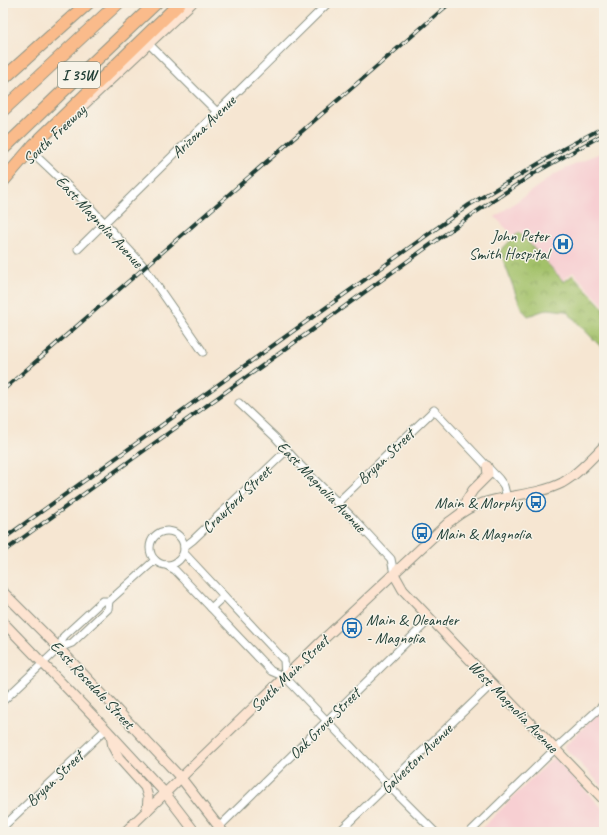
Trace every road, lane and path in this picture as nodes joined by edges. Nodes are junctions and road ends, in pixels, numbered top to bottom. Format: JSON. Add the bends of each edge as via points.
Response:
{"nodes":[{"id":1,"x":80,"y":3,"type":"edge"},
{"id":2,"x":88,"y":3,"type":"edge"},
{"id":3,"x":118,"y":3,"type":"edge"},
{"id":4,"x":156,"y":3,"type":"edge"},
{"id":5,"x":180,"y":3,"type":"edge"},
{"id":6,"x":192,"y":3,"type":"edge"},
{"id":7,"x":328,"y":3,"type":"edge"},
{"id":8,"x":149,"y":44,"type":"junction"},
{"id":9,"x":3,"y":78,"type":"edge"},
{"id":10,"x":3,"y":110,"type":"edge"},
{"id":11,"x":217,"y":112,"type":"junction"},
{"id":12,"x":3,"y":149,"type":"edge"},
{"id":13,"x":33,"y":152,"type":"junction"},
{"id":14,"x":3,"y":181,"type":"edge"},
{"id":15,"x":104,"y":223,"type":"junction"},
{"id":16,"x":78,"y":249,"type":"dead end"},
{"id":17,"x":203,"y":352,"type":"dead end"},
{"id":18,"x":239,"y":404,"type":"dead end"},
{"id":19,"x":604,"y":446,"type":"edge"},
{"id":20,"x":287,"y":450,"type":"junction"},
{"id":21,"x":488,"y":466,"type":"junction"},
{"id":22,"x":507,"y":498,"type":"junction"},
{"id":23,"x":337,"y":503,"type":"junction"},
{"id":24,"x":462,"y":512,"type":"junction"},
{"id":25,"x":184,"y":550,"type":"junction"},
{"id":26,"x":155,"y":560,"type":"junction"},
{"id":27,"x":166,"y":565,"type":"junction"},
{"id":28,"x":394,"y":574,"type":"junction"},
{"id":29,"x":3,"y":592,"type":"edge"},
{"id":30,"x":224,"y":596,"type":"junction"},
{"id":31,"x":211,"y":608,"type":"junction"},
{"id":32,"x":430,"y":619,"type":"junction"},
{"id":33,"x":3,"y":622,"type":"edge"},
{"id":34,"x":59,"y":648,"type":"junction"},
{"id":35,"x":42,"y":664,"type":"junction"},
{"id":36,"x":285,"y":677,"type":"junction"},
{"id":37,"x":492,"y":684,"type":"junction"},
{"id":38,"x":3,"y":701,"type":"edge"},
{"id":39,"x":604,"y":704,"type":"edge"},
{"id":40,"x":326,"y":721,"type":"junction"},
{"id":41,"x":109,"y":732,"type":"junction"},
{"id":42,"x":555,"y":749,"type":"junction"},
{"id":43,"x":181,"y":778,"type":"junction"},
{"id":44,"x":388,"y":785,"type":"junction"},
{"id":45,"x":165,"y":793,"type":"junction"},
{"id":46,"x":604,"y":800,"type":"edge"},
{"id":47,"x":147,"y":811,"type":"junction"},
{"id":48,"x":3,"y":827,"type":"edge"},
{"id":49,"x":221,"y":830,"type":"edge"},
{"id":50,"x":125,"y":832,"type":"edge"},
{"id":51,"x":195,"y":832,"type":"edge"},
{"id":52,"x":339,"y":832,"type":"edge"},
{"id":53,"x":435,"y":832,"type":"edge"},
{"id":54,"x":470,"y":832,"type":"edge"}],
"edges":[{"from":1,"to":9,"type":"main road"},
{"from":2,"to":9,"type":"highway"},
{"from":3,"to":10,"type":"highway","number":"I 35W"},
{"from":4,"to":12,"type":"highway","name":"South Freeway","number":"I 35W"},
{"from":5,"to":14,"type":"highway","via":[[34,145]]},
{"from":6,"to":8,"type":"main road","name":"South Freeway"},
{"from":7,"to":11,"type":"street","name":"Arizona Avenue"},
{"from":8,"to":11,"type":"street"},
{"from":8,"to":13,"type":"main road","name":"South Freeway"},
{"from":11,"to":15,"type":"street","name":"Arizona Avenue"},
{"from":13,"to":14,"type":"main road","name":"South Freeway"},
{"from":13,"to":15,"type":"street","name":"East Magnolia Avenue"},
{"from":15,"to":16,"type":"street","name":"Arizona Avenue"},
{"from":15,"to":17,"type":"street","name":"East Magnolia Avenue","via":[[142,264]]},
{"from":18,"to":20,"type":"street","name":"East Magnolia Avenue"},
{"from":19,"to":22,"type":"main road","name":"South Main Street","via":[[562,482]]},
{"from":20,"to":23,"type":"street","name":"East Magnolia Avenue"},
{"from":20,"to":25,"type":"street","name":"Crawford Street"},
{"from":21,"to":22,"type":"street","via":[[504,486]]},
{"from":21,"to":23,"type":"street","name":"Bryan Street","via":[[434,410]]},
{"from":21,"to":24,"type":"main road","via":[[488,475],[473,490]]},
{"from":22,"to":24,"type":"main road","name":"South Main Street","via":[[483,503]]},
{"from":23,"to":28,"type":"street","name":"East Magnolia Avenue","via":[[391,559]]},
{"from":24,"to":28,"type":"main road","name":"South Main Street"},
{"from":25,"to":26,"type":"street","via":[[180,537],[171,532],[160,533],[152,540],[150,551]]},
{"from":25,"to":27,"type":"street","via":[[177,563]]},
{"from":25,"to":30,"type":"street"},
{"from":26,"to":27,"type":"street"},
{"from":26,"to":34,"type":"street","via":[[110,601],[108,609],[72,643]]},
{"from":27,"to":31,"type":"street","via":[[175,570]]},
{"from":28,"to":32,"type":"main road","name":"West Magnolia Avenue","via":[[402,590]]},
{"from":28,"to":36,"type":"main road","name":"South Main Street"},
{"from":29,"to":34,"type":"main road","name":"East Rosedale Street"},
{"from":30,"to":31,"type":"street"},
{"from":30,"to":36,"type":"street","via":[[284,660]]},
{"from":31,"to":36,"type":"street","via":[[271,671]]},
{"from":32,"to":37,"type":"main road","name":"West Magnolia Avenue"},
{"from":32,"to":40,"type":"street","name":"Oak Grove Street"},
{"from":33,"to":35,"type":"main road","name":"East Rosedale Street"},
{"from":34,"to":35,"type":"street"},
{"from":34,"to":43,"type":"main road","name":"East Rosedale Street"},
{"from":35,"to":38,"type":"street"},
{"from":35,"to":41,"type":"main road","name":"East Rosedale Street"},
{"from":36,"to":40,"type":"street"},
{"from":36,"to":43,"type":"main road","name":"South Main Street"},
{"from":37,"to":42,"type":"main road","name":"West Magnolia Avenue"},
{"from":37,"to":44,"type":"street","name":"Galveston Avenue"},
{"from":39,"to":42,"type":"street"},
{"from":40,"to":44,"type":"street"},
{"from":40,"to":49,"type":"street","name":"Oak Grove Street"},
{"from":41,"to":45,"type":"main road","name":"East Rosedale Street"},
{"from":41,"to":47,"type":"main road","via":[[119,758],[145,786],[148,797]]},
{"from":41,"to":48,"type":"street","name":"Bryan Street"},
{"from":42,"to":46,"type":"main road","name":"West Magnolia Avenue"},
{"from":42,"to":54,"type":"street"},
{"from":43,"to":45,"type":"main road","name":"South Main Street"},
{"from":43,"to":49,"type":"main road","name":"East Rosedale Street"},
{"from":44,"to":52,"type":"street","name":"Galveston Avenue"},
{"from":44,"to":53,"type":"street"},
{"from":45,"to":47,"type":"main road","name":"South Main Street"},
{"from":45,"to":51,"type":"main road","name":"East Rosedale Street"},
{"from":47,"to":50,"type":"main road","name":"South Main Street"}]}
